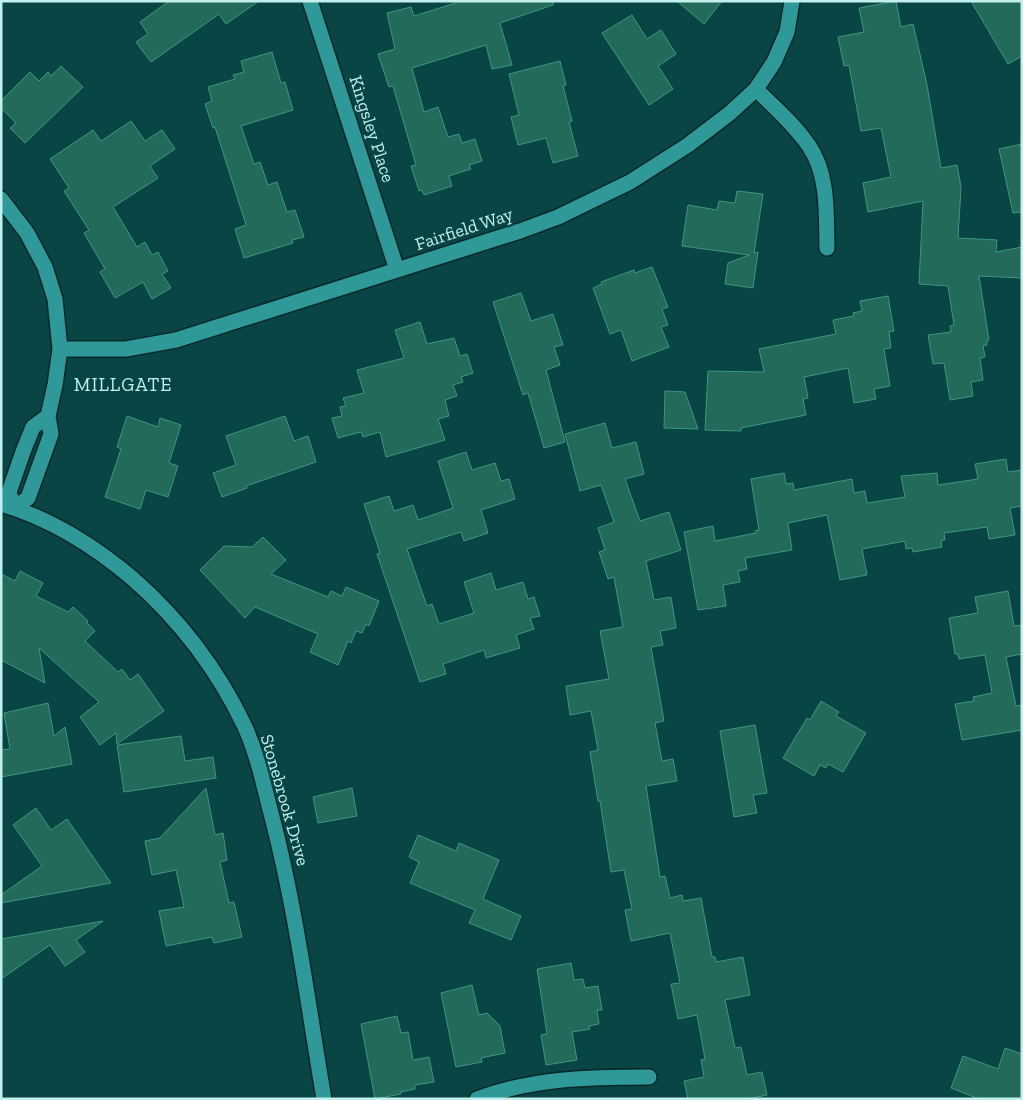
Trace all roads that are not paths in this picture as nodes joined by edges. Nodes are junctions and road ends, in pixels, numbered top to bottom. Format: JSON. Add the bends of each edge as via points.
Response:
{"nodes":[{"id":1,"x":310,"y":1,"type":"edge"},
{"id":2,"x":792,"y":1,"type":"edge"},
{"id":3,"x":756,"y":89,"type":"junction"},
{"id":4,"x":1,"y":199,"type":"edge"},
{"id":5,"x":827,"y":248,"type":"dead end"},
{"id":6,"x":396,"y":270,"type":"junction"},
{"id":7,"x":60,"y":349,"type":"junction"},
{"id":8,"x":48,"y":416,"type":"junction"},
{"id":9,"x":8,"y":506,"type":"edge"},
{"id":10,"x":649,"y":1077,"type":"dead end"},
{"id":11,"x":324,"y":1099,"type":"edge"},
{"id":12,"x":477,"y":1099,"type":"edge"}],
"edges":[{"from":1,"to":6,"type":"street","name":"Kingsley Place"},
{"from":2,"to":3,"type":"street","name":"Fairfield Way","via":[[786,32],[774,62]]},
{"from":3,"to":5,"type":"street","via":[[794,126],[810,147],[822,175]]},
{"from":3,"to":6,"type":"street","name":"Fairfield Way","via":[[681,150],[630,182],[520,231]]},
{"from":4,"to":7,"type":"street","via":[[27,232],[45,267],[55,299]]},
{"from":6,"to":7,"type":"street","name":"Fairfield Way","via":[[159,344],[109,350]]},
{"from":7,"to":8,"type":"street"},
{"from":8,"to":9,"type":"street","via":[[33,427],[9,492]]},
{"from":8,"to":9,"type":"street","via":[[51,434],[28,498]]},
{"from":9,"to":11,"type":"street","name":"Stonebrook Drive","via":[[92,547],[144,588],[198,649],[223,687],[257,760],[286,872]]},
{"from":10,"to":12,"type":"street","via":[[578,1078],[502,1090]]}]}
